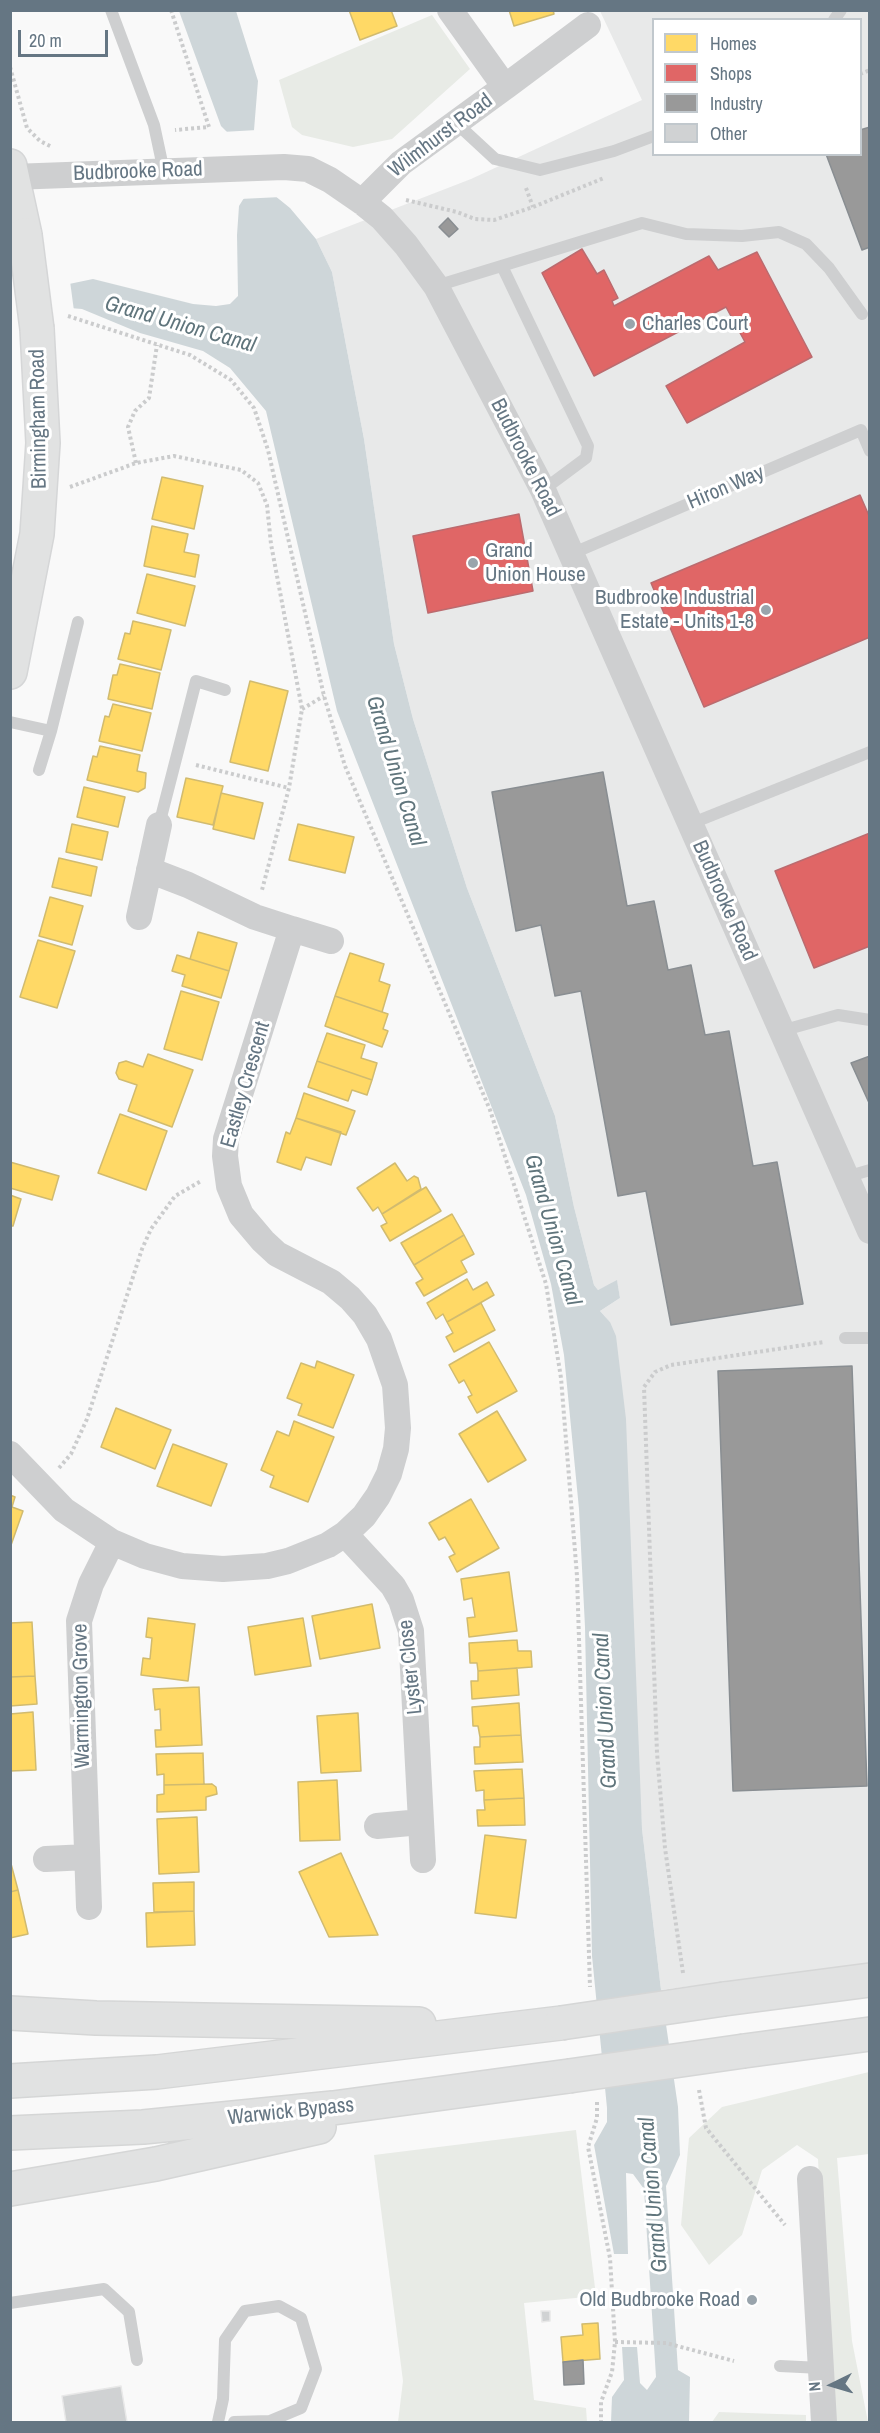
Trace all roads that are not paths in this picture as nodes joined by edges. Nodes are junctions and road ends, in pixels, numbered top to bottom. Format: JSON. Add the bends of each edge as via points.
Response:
{"nodes":[{"id":1,"x":111,"y":10,"type":"edge"},
{"id":2,"x":450,"y":10,"type":"edge"},
{"id":3,"x":588,"y":25,"type":"dead end"},
{"id":4,"x":505,"y":87,"type":"junction"},
{"id":5,"x":455,"y":122,"type":"junction"},
{"id":6,"x":652,"y":137,"type":"edge"},
{"id":7,"x":11,"y":171,"type":"edge"},
{"id":8,"x":164,"y":172,"type":"junction"},
{"id":9,"x":362,"y":202,"type":"junction"},
{"id":10,"x":502,"y":266,"type":"junction"},
{"id":11,"x":436,"y":286,"type":"junction"},
{"id":12,"x":862,"y":314,"type":"dead end"},
{"id":13,"x":870,"y":451,"type":"edge"},
{"id":14,"x":543,"y":490,"type":"junction"},
{"id":15,"x":571,"y":554,"type":"junction"},
{"id":16,"x":78,"y":622,"type":"dead end"},
{"id":17,"x":10,"y":672,"type":"edge"},
{"id":18,"x":225,"y":690,"type":"dead end"},
{"id":19,"x":10,"y":722,"type":"edge"},
{"id":20,"x":51,"y":731,"type":"junction"},
{"id":21,"x":870,"y":752,"type":"edge"},
{"id":22,"x":39,"y":770,"type":"dead end"},
{"id":23,"x":690,"y":824,"type":"junction"},
{"id":24,"x":159,"y":825,"type":"joint"},
{"id":25,"x":149,"y":870,"type":"junction"},
{"id":26,"x":139,"y":917,"type":"dead end"},
{"id":27,"x":292,"y":929,"type":"junction"},
{"id":28,"x":331,"y":941,"type":"dead end"},
{"id":29,"x":870,"y":1020,"type":"edge"},
{"id":30,"x":781,"y":1031,"type":"junction"},
{"id":31,"x":858,"y":1173,"type":"edge"},
{"id":32,"x":870,"y":1231,"type":"edge"},
{"id":33,"x":845,"y":1338,"type":"road end"},
{"id":34,"x":870,"y":1338,"type":"edge"},
{"id":35,"x":10,"y":1454,"type":"edge"},
{"id":36,"x":345,"y":1534,"type":"junction"},
{"id":37,"x":112,"y":1542,"type":"junction"},
{"id":38,"x":421,"y":1822,"type":"junction"},
{"id":39,"x":377,"y":1826,"type":"dead end"},
{"id":40,"x":87,"y":1857,"type":"junction"},
{"id":41,"x":46,"y":1859,"type":"dead end"},
{"id":42,"x":423,"y":1860,"type":"dead end"},
{"id":43,"x":89,"y":1906,"type":"dead end"},
{"id":44,"x":870,"y":1980,"type":"edge"},
{"id":45,"x":10,"y":2013,"type":"edge"},
{"id":46,"x":547,"y":2025,"type":"junction"},
{"id":47,"x":870,"y":2034,"type":"edge"},
{"id":48,"x":10,"y":2081,"type":"edge"},
{"id":49,"x":520,"y":2082,"type":"junction"},
{"id":50,"x":10,"y":2133,"type":"edge"},
{"id":51,"x":810,"y":2179,"type":"dead end"},
{"id":52,"x":10,"y":2189,"type":"edge"},
{"id":53,"x":10,"y":2303,"type":"edge"},
{"id":54,"x":136,"y":2360,"type":"dead end"},
{"id":55,"x":780,"y":2366,"type":"dead end"},
{"id":56,"x":821,"y":2368,"type":"junction"},
{"id":57,"x":218,"y":2422,"type":"edge"},
{"id":58,"x":234,"y":2422,"type":"edge"},
{"id":59,"x":824,"y":2422,"type":"edge"}],
"edges":[{"from":1,"to":8,"type":"lane","via":[[154,125]]},
{"from":2,"to":4,"type":"street","name":"Wilmhurst Road"},
{"from":3,"to":4,"type":"street"},
{"from":4,"to":5,"type":"street","name":"Wilmhurst Road"},
{"from":5,"to":6,"type":"lane","via":[[495,159],[540,170]]},
{"from":5,"to":9,"type":"street","name":"Wilmhurst Road","via":[[400,163]]},
{"from":7,"to":8,"type":"street","name":"Budbrooke Road"},
{"from":7,"to":17,"type":"main road","name":"Birmingham Road","bridge":true,"via":[[47,335],[37,534]]},
{"from":8,"to":9,"type":"street","name":"Budbrooke Road","via":[[308,169]]},
{"from":9,"to":11,"type":"street","name":"Budbrooke Road","via":[[398,236]]},
{"from":10,"to":11,"type":"lane"},
{"from":10,"to":12,"type":"lane","via":[[642,223],[686,234],[742,236],[779,232],[806,244]]},
{"from":10,"to":14,"type":"lane","via":[[588,446],[586,458]]},
{"from":11,"to":14,"type":"street","name":"Budbrooke Road"},
{"from":13,"to":15,"type":"lane","name":"Hiron Way","via":[[861,430]]},
{"from":14,"to":15,"type":"street","name":"Budbrooke Road"},
{"from":15,"to":23,"type":"street","name":"Budbrooke Road"},
{"from":16,"to":20,"type":"lane"},
{"from":18,"to":24,"type":"lane","via":[[196,681]]},
{"from":19,"to":20,"type":"lane"},
{"from":20,"to":22,"type":"lane"},
{"from":21,"to":23,"type":"lane"},
{"from":23,"to":30,"type":"street","name":"Budbrooke Road"},
{"from":24,"to":25,"type":"street"},
{"from":25,"to":26,"type":"street"},
{"from":25,"to":27,"type":"street","via":[[255,917]]},
{"from":27,"to":28,"type":"street"},
{"from":27,"to":36,"type":"street","name":"Eastley Crescent","via":[[226,1139],[226,1172],[234,1200],[251,1228],[277,1254],[331,1282],[350,1298],[374,1331],[389,1364],[397,1407],[396,1449],[378,1496]]},
{"from":29,"to":30,"type":"lane","via":[[838,1015]]},
{"from":30,"to":31,"type":"street","name":"Budbrooke Road"},
{"from":31,"to":32,"type":"street","name":"Budbrooke Road"},
{"from":33,"to":34,"type":"lane"},
{"from":35,"to":37,"type":"street","name":"Eastley Crescent","via":[[39,1487],[87,1528]]},
{"from":36,"to":37,"type":"street","name":"Eastley Crescent","via":[[288,1561],[246,1569],[182,1566]]},
{"from":36,"to":38,"type":"street","name":"Lyster Close","via":[[393,1586],[411,1631]]},
{"from":37,"to":40,"type":"street","name":"Warmington Grove","via":[[91,1584],[79,1621]]},
{"from":38,"to":39,"type":"street"},
{"from":38,"to":42,"type":"street","name":"Lyster Close"},
{"from":40,"to":41,"type":"street"},
{"from":40,"to":43,"type":"street","name":"Warmington Grove"},
{"from":44,"to":46,"type":"main road","bridge":true},
{"from":45,"to":46,"type":"main road","via":[[96,2018]]},
{"from":46,"to":48,"type":"main road","via":[[157,2072]]},
{"from":47,"to":49,"type":"main road","name":"Warwick Bypass","bridge":true},
{"from":49,"to":50,"type":"main road","name":"Warwick Bypass","via":[[143,2127]]},
{"from":49,"to":52,"type":"main road","via":[[156,2164]]},
{"from":51,"to":56,"type":"street"},
{"from":53,"to":54,"type":"lane","via":[[104,2289],[129,2312]]},
{"from":55,"to":56,"type":"lane"},
{"from":56,"to":59,"type":"street"},
{"from":57,"to":58,"type":"lane","via":[[223,2399],[225,2340],[245,2311],[279,2306],[301,2318],[316,2369],[301,2408],[270,2421]]}]}
